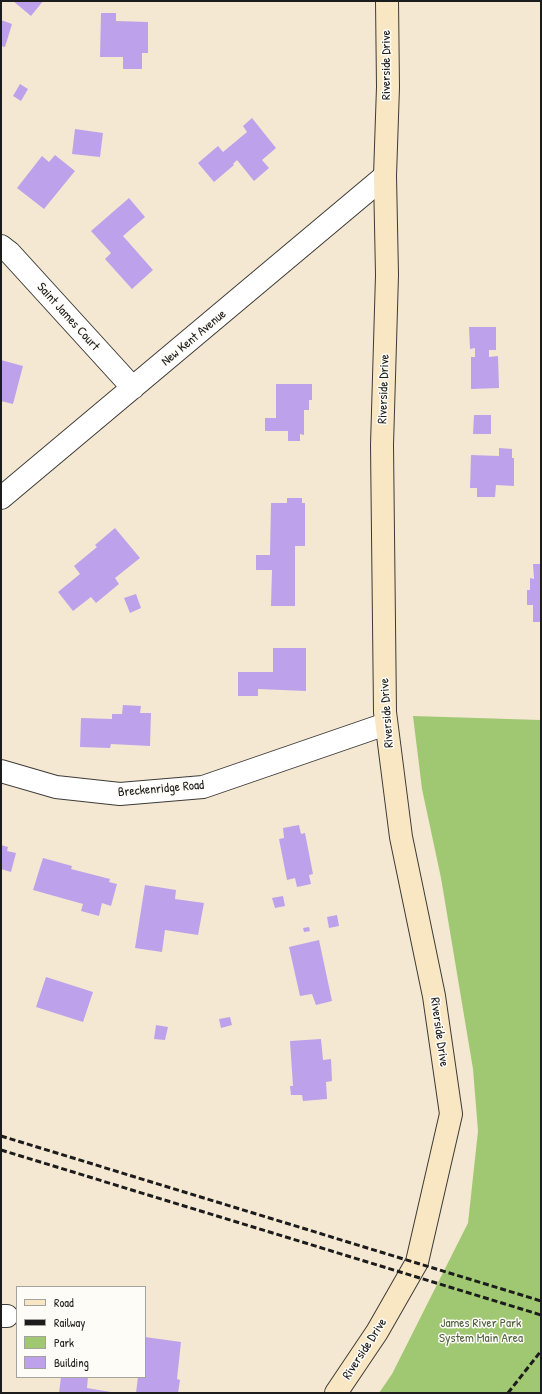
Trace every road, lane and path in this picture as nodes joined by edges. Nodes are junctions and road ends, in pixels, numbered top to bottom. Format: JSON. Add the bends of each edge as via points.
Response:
{"nodes":[{"id":1,"x":387,"y":1,"type":"edge"},
{"id":2,"x":385,"y":176,"type":"junction"},
{"id":3,"x":1,"y":246,"type":"edge"},
{"id":4,"x":133,"y":388,"type":"junction"},
{"id":5,"x":1,"y":498,"type":"edge"},
{"id":6,"x":386,"y":724,"type":"junction"},
{"id":7,"x":1,"y":770,"type":"edge"},
{"id":8,"x":336,"y":1393,"type":"edge"}],
"edges":[{"from":1,"to":2,"type":"street","name":"Riverside Drive"},
{"from":2,"to":4,"type":"street","name":"New Kent Avenue"},
{"from":2,"to":6,"type":"street","name":"Riverside Drive","via":[[387,275],[382,445]]},
{"from":3,"to":4,"type":"street","name":"Saint James Court"},
{"from":4,"to":5,"type":"street","name":"New Kent Avenue"},
{"from":6,"to":7,"type":"street","name":"Breckenridge Road","via":[[203,787],[120,794],[56,788]]},
{"from":6,"to":8,"type":"street","name":"Riverside Drive","via":[[401,837],[434,996],[451,1114],[417,1262],[378,1332]]}]}
